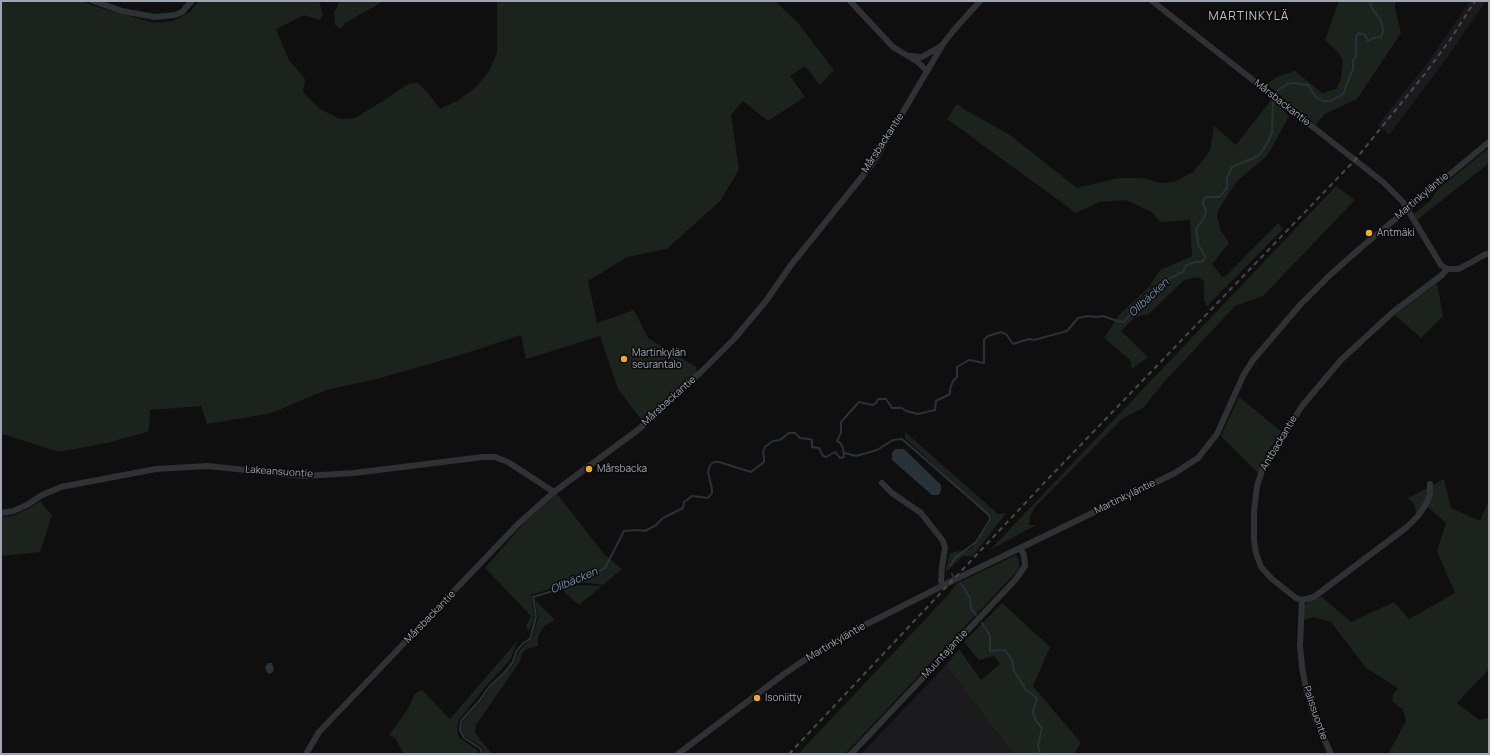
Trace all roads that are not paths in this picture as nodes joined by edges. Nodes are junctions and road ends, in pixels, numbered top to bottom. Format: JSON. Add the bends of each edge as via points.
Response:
{"nodes":[{"id":1,"x":93,"y":1,"type":"edge"},
{"id":2,"x":192,"y":1,"type":"edge"},
{"id":3,"x":850,"y":1,"type":"edge"},
{"id":4,"x":980,"y":1,"type":"edge"},
{"id":5,"x":1152,"y":1,"type":"edge"},
{"id":6,"x":943,"y":44,"type":"junction"},
{"id":7,"x":908,"y":55,"type":"junction"},
{"id":8,"x":927,"y":71,"type":"junction"},
{"id":9,"x":1489,"y":142,"type":"edge"},
{"id":10,"x":1407,"y":209,"type":"junction"},
{"id":11,"x":1489,"y":254,"type":"edge"},
{"id":12,"x":1447,"y":269,"type":"junction"},
{"id":13,"x":882,"y":483,"type":"dead end"},
{"id":14,"x":1430,"y":484,"type":"dead end"},
{"id":15,"x":554,"y":492,"type":"junction"},
{"id":16,"x":1,"y":513,"type":"edge"},
{"id":17,"x":1020,"y":548,"type":"junction"},
{"id":18,"x":943,"y":585,"type":"junction"},
{"id":19,"x":1302,"y":600,"type":"junction"},
{"id":20,"x":306,"y":754,"type":"edge"},
{"id":21,"x":678,"y":754,"type":"edge"},
{"id":22,"x":851,"y":754,"type":"edge"},
{"id":23,"x":1331,"y":754,"type":"edge"}],
"edges":[{"from":1,"to":2,"type":"street","via":[[122,11],[155,17],[182,12]]},
{"from":3,"to":7,"type":"street","via":[[893,48]]},
{"from":4,"to":6,"type":"street","name":"Mårsbackantie"},
{"from":5,"to":10,"type":"street","name":"Mårsbackantie","via":[[1382,182]]},
{"from":6,"to":7,"type":"street","via":[[922,57]]},
{"from":6,"to":8,"type":"street","name":"Mårsbackantie"},
{"from":7,"to":8,"type":"street"},
{"from":8,"to":15,"type":"street","name":"Mårsbackantie","via":[[873,163],[734,339],[639,428]]},
{"from":9,"to":10,"type":"street","name":"Martinkyläntie"},
{"from":10,"to":12,"type":"street","via":[[1441,266]]},
{"from":10,"to":17,"type":"street","name":"Martinkyläntie","via":[[1331,274],[1271,337],[1243,376],[1217,434],[1198,458],[1175,474]]},
{"from":11,"to":12,"type":"street","via":[[1459,269]]},
{"from":12,"to":19,"type":"street","name":"Antbackantie","via":[[1393,312],[1341,360],[1302,406],[1263,468],[1257,486],[1254,511],[1256,553],[1261,567],[1272,579]]},
{"from":13,"to":18,"type":"street","via":[[892,493],[921,512],[943,541]]},
{"from":14,"to":19,"type":"street","via":[[1426,504],[1407,527],[1314,597]]},
{"from":15,"to":16,"type":"street","name":"Lakeansuontie","via":[[508,462],[495,457],[304,476],[207,466],[156,469],[61,487],[27,505]]},
{"from":15,"to":20,"type":"street","name":"Mårsbackantie","via":[[519,523],[320,732]]},
{"from":17,"to":18,"type":"street","name":"Martinkyläntie"},
{"from":17,"to":22,"type":"street","name":"Muuntajantie","via":[[1025,566],[1016,579]]},
{"from":18,"to":21,"type":"street","name":"Martinkyläntie","via":[[806,659]]},
{"from":19,"to":23,"type":"street","name":"Palissuontie","via":[[1300,646],[1304,680],[1316,721]]}]}
